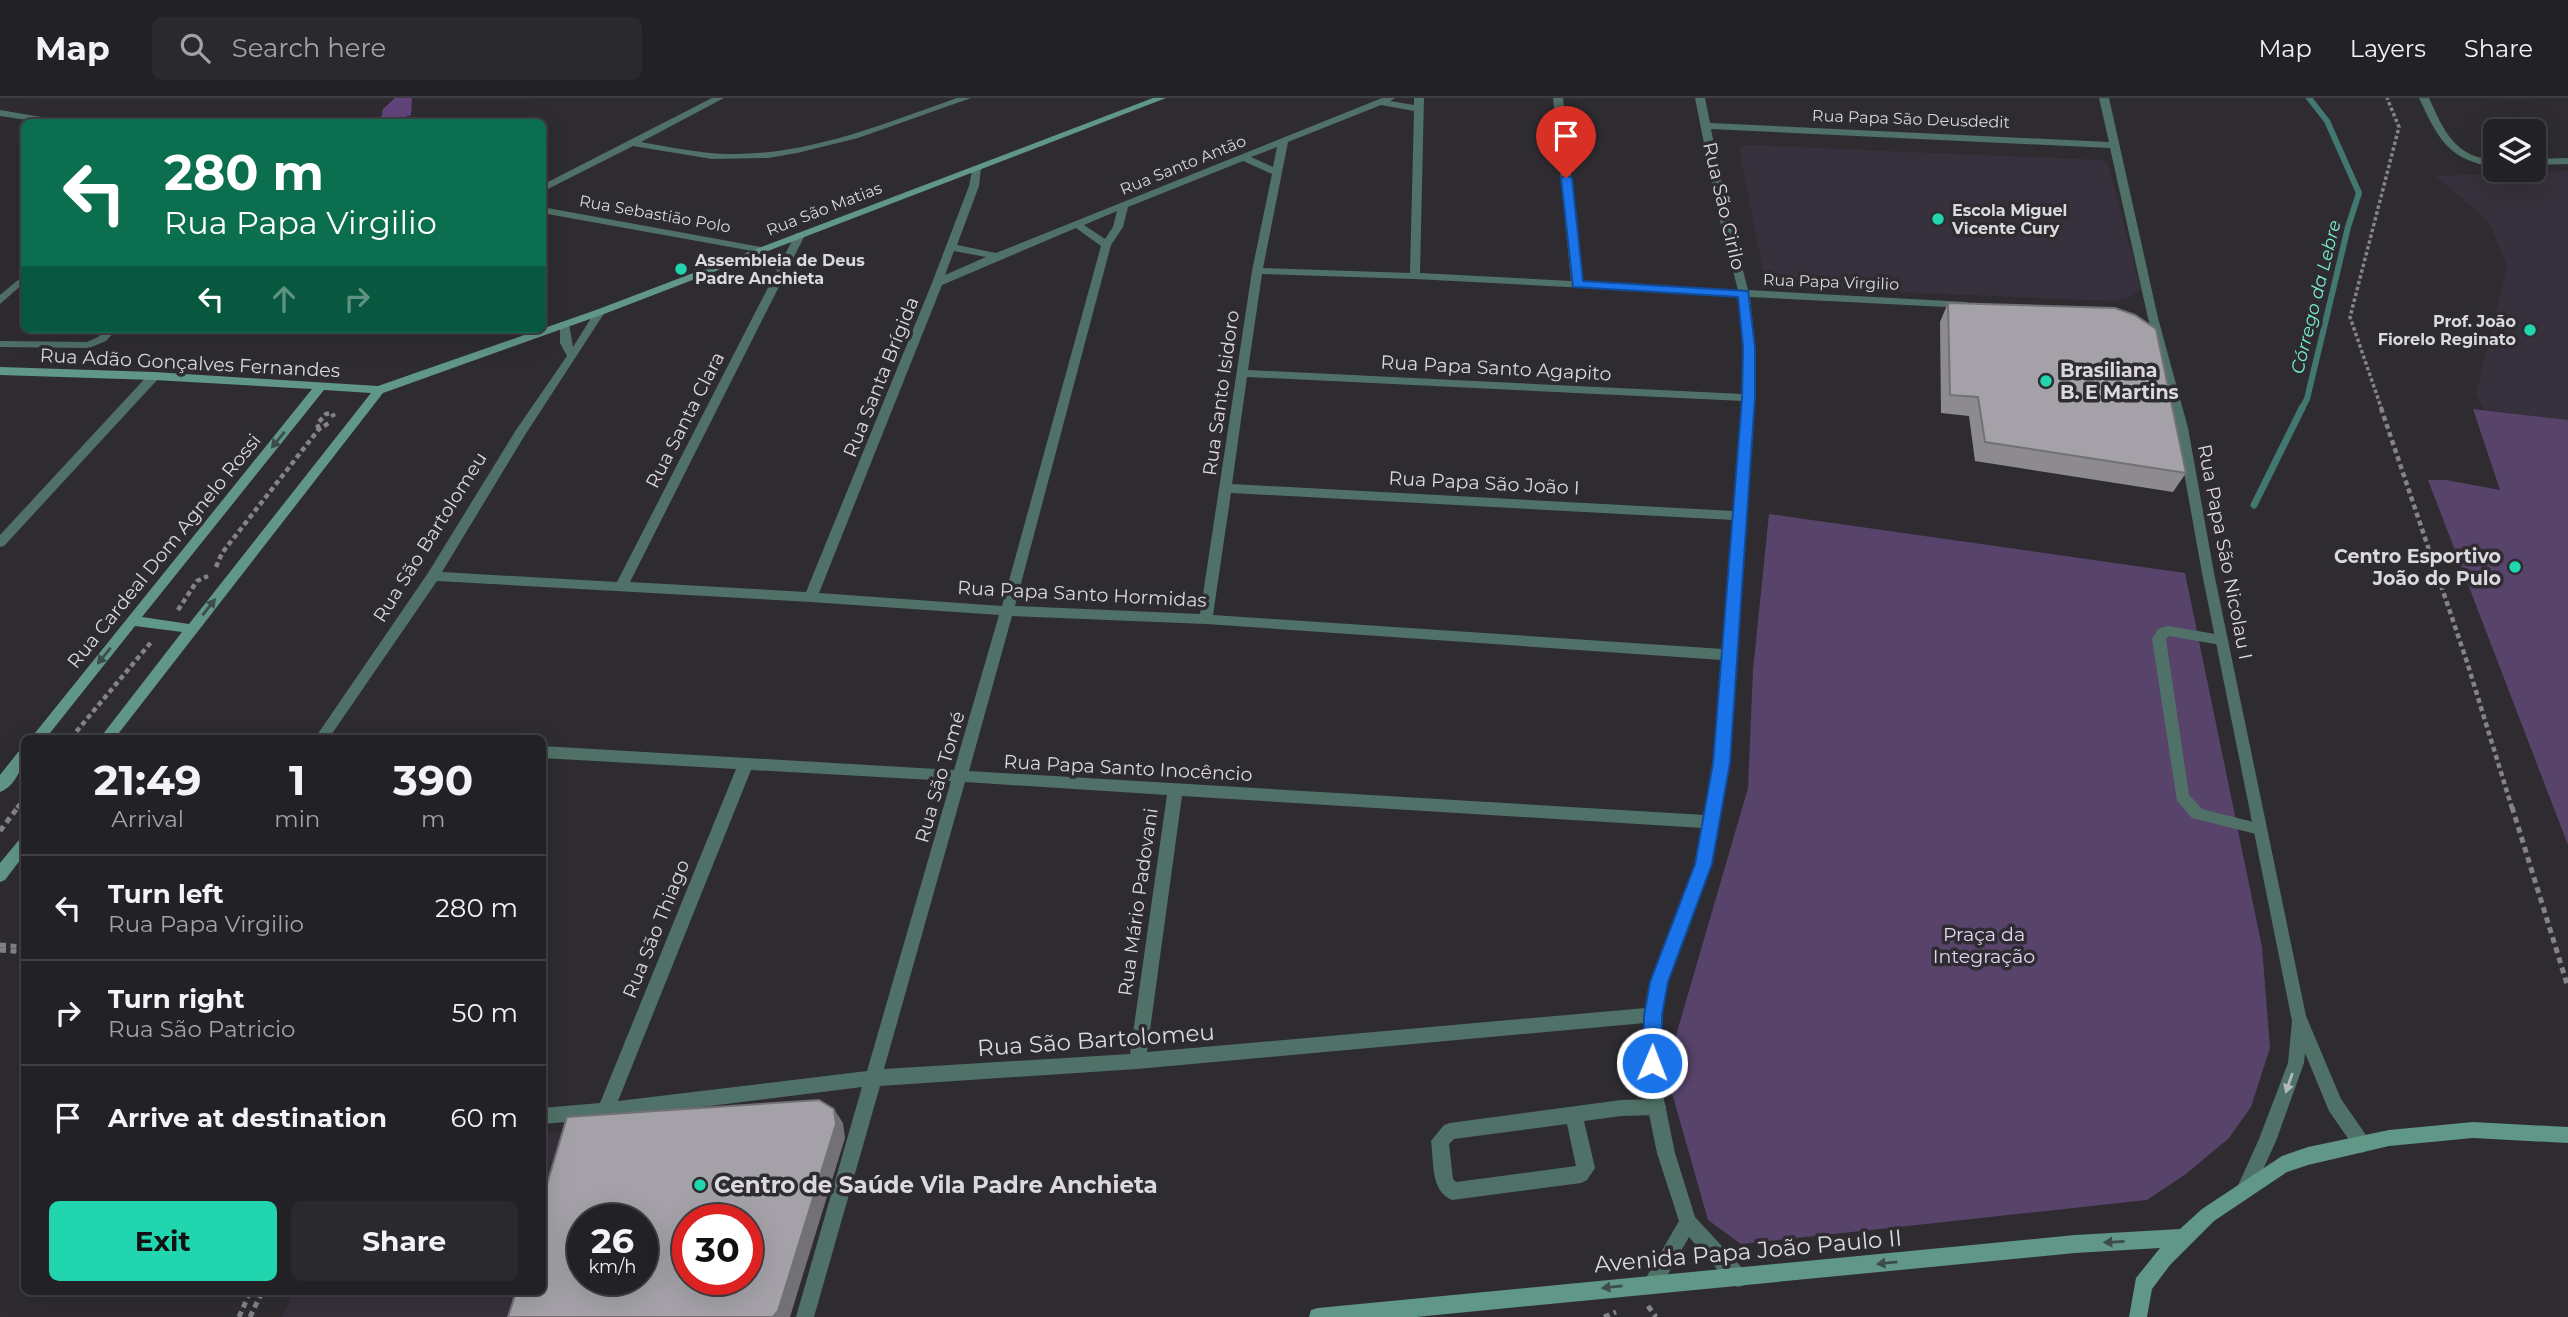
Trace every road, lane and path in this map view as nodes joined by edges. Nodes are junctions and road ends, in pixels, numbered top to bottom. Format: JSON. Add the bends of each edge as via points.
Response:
{"nodes":[{"id":1,"x":719,"y":98,"type":"edge"},
{"id":2,"x":966,"y":98,"type":"edge"},
{"id":3,"x":1161,"y":98,"type":"edge"},
{"id":4,"x":1390,"y":98,"type":"edge"},
{"id":5,"x":1558,"y":98,"type":"edge"},
{"id":6,"x":1700,"y":98,"type":"edge"},
{"id":7,"x":2104,"y":98,"type":"edge"},
{"id":8,"x":2387,"y":98,"type":"edge"},
{"id":9,"x":2424,"y":98,"type":"edge"},
{"id":10,"x":1379,"y":102,"type":"junction"},
{"id":11,"x":1419,"y":104,"type":"edge"},
{"id":12,"x":0,"y":113,"type":"edge"},
{"id":13,"x":35,"y":119,"type":"edge"},
{"id":14,"x":1706,"y":126,"type":"junction"},
{"id":15,"x":1283,"y":142,"type":"junction"},
{"id":16,"x":633,"y":143,"type":"junction"},
{"id":17,"x":2115,"y":145,"type":"junction"},
{"id":18,"x":1243,"y":157,"type":"junction"},
{"id":19,"x":2568,"y":161,"type":"edge"},
{"id":20,"x":2483,"y":162,"type":"edge"},
{"id":21,"x":2546,"y":162,"type":"edge"},
{"id":22,"x":976,"y":168,"type":"junction"},
{"id":23,"x":1276,"y":173,"type":"junction"},
{"id":24,"x":546,"y":187,"type":"edge"},
{"id":25,"x":1123,"y":207,"type":"junction"},
{"id":26,"x":546,"y":211,"type":"edge"},
{"id":27,"x":1078,"y":225,"type":"junction"},
{"id":28,"x":800,"y":234,"type":"junction"},
{"id":29,"x":1106,"y":245,"type":"junction"},
{"id":30,"x":950,"y":247,"type":"junction"},
{"id":31,"x":761,"y":250,"type":"junction"},
{"id":32,"x":997,"y":256,"type":"junction"},
{"id":33,"x":780,"y":268,"type":"junction"},
{"id":34,"x":1257,"y":271,"type":"junction"},
{"id":35,"x":1415,"y":276,"type":"junction"},
{"id":36,"x":21,"y":282,"type":"edge"},
{"id":37,"x":937,"y":283,"type":"junction"},
{"id":38,"x":1577,"y":285,"type":"junction"},
{"id":39,"x":1744,"y":294,"type":"junction"},
{"id":40,"x":0,"y":301,"type":"edge"},
{"id":41,"x":1979,"y":306,"type":"edge"},
{"id":42,"x":600,"y":312,"type":"junction"},
{"id":43,"x":564,"y":324,"type":"junction"},
{"id":44,"x":546,"y":330,"type":"edge"},
{"id":45,"x":107,"y":333,"type":"edge"},
{"id":46,"x":539,"y":333,"type":"edge"},
{"id":47,"x":2,"y":345,"type":"edge"},
{"id":48,"x":572,"y":356,"type":"junction"},
{"id":49,"x":0,"y":372,"type":"edge"},
{"id":50,"x":1242,"y":373,"type":"junction"},
{"id":51,"x":154,"y":376,"type":"junction"},
{"id":52,"x":320,"y":387,"type":"junction"},
{"id":53,"x":379,"y":390,"type":"junction"},
{"id":54,"x":1749,"y":398,"type":"junction"},
{"id":55,"x":319,"y":429,"type":"junction"},
{"id":56,"x":1224,"y":488,"type":"junction"},
{"id":57,"x":1740,"y":516,"type":"junction"},
{"id":58,"x":0,"y":543,"type":"edge"},
{"id":59,"x":433,"y":576,"type":"junction"},
{"id":60,"x":621,"y":587,"type":"junction"},
{"id":61,"x":811,"y":597,"type":"junction"},
{"id":62,"x":1007,"y":611,"type":"junction"},
{"id":63,"x":1206,"y":619,"type":"junction"},
{"id":64,"x":132,"y":621,"type":"junction"},
{"id":65,"x":164,"y":625,"type":"junction"},
{"id":66,"x":193,"y":629,"type":"junction"},
{"id":67,"x":2221,"y":640,"type":"junction"},
{"id":68,"x":1730,"y":655,"type":"junction"},
{"id":69,"x":40,"y":735,"type":"edge"},
{"id":70,"x":73,"y":735,"type":"edge"},
{"id":71,"x":109,"y":735,"type":"edge"},
{"id":72,"x":324,"y":735,"type":"edge"},
{"id":73,"x":546,"y":752,"type":"edge"},
{"id":74,"x":21,"y":759,"type":"edge"},
{"id":75,"x":746,"y":763,"type":"junction"},
{"id":76,"x":960,"y":778,"type":"junction"},
{"id":77,"x":0,"y":786,"type":"edge"},
{"id":78,"x":1175,"y":791,"type":"junction"},
{"id":79,"x":21,"y":803,"type":"edge"},
{"id":80,"x":1711,"y":822,"type":"junction"},
{"id":81,"x":2260,"y":829,"type":"junction"},
{"id":82,"x":0,"y":831,"type":"edge"},
{"id":83,"x":21,"y":848,"type":"edge"},
{"id":84,"x":0,"y":875,"type":"edge"},
{"id":85,"x":0,"y":948,"type":"edge"},
{"id":86,"x":21,"y":949,"type":"edge"},
{"id":87,"x":2568,"y":987,"type":"edge"},
{"id":88,"x":1653,"y":1015,"type":"junction"},
{"id":89,"x":2298,"y":1016,"type":"junction"},
{"id":90,"x":1137,"y":1061,"type":"junction"},
{"id":91,"x":873,"y":1078,"type":"junction"},
{"id":92,"x":1657,"y":1107,"type":"junction"},
{"id":93,"x":605,"y":1111,"type":"junction"},
{"id":94,"x":1574,"y":1114,"type":"junction"},
{"id":95,"x":546,"y":1116,"type":"edge"},
{"id":96,"x":2568,"y":1135,"type":"edge"},
{"id":97,"x":2362,"y":1143,"type":"junction"},
{"id":98,"x":2245,"y":1190,"type":"junction"},
{"id":99,"x":1688,"y":1222,"type":"junction"},
{"id":100,"x":2182,"y":1238,"type":"junction"},
{"id":101,"x":1738,"y":1278,"type":"junction"},
{"id":102,"x":1652,"y":1283,"type":"junction"},
{"id":103,"x":249,"y":1295,"type":"edge"},
{"id":104,"x":261,"y":1295,"type":"edge"},
{"id":105,"x":1368,"y":1315,"type":"edge"},
{"id":106,"x":239,"y":1317,"type":"edge"},
{"id":107,"x":250,"y":1317,"type":"edge"},
{"id":108,"x":805,"y":1317,"type":"edge"},
{"id":109,"x":1318,"y":1317,"type":"edge"},
{"id":110,"x":2138,"y":1317,"type":"edge"}],
"edges":[{"from":1,"to":16,"type":"street"},
{"from":2,"to":16,"type":"street","via":[[820,145],[776,154],[700,156]]},
{"from":3,"to":22,"type":"street","name":"Rua São Matias"},
{"from":4,"to":10,"type":"street","name":"Rua Santo Antão"},
{"from":5,"to":38,"type":"street"},
{"from":6,"to":14,"type":"street","name":"Rua São Cirilo"},
{"from":7,"to":17,"type":"street","name":"Rua Papa São Nicolau I"},
{"from":8,"to":87,"type":"path","via":[[2399,127],[2350,317],[2467,662]]},
{"from":9,"to":20,"type":"street","via":[[2451,150]]},
{"from":10,"to":11,"type":"street"},
{"from":10,"to":15,"type":"street","name":"Rua Santo Antão"},
{"from":11,"to":35,"type":"street"},
{"from":12,"to":13,"type":"street"},
{"from":14,"to":17,"type":"street","name":"Rua Papa São Deusdedit"},
{"from":14,"to":39,"type":"street","name":"Rua São Cirilo"},
{"from":15,"to":18,"type":"street","name":"Rua Santo Antão"},
{"from":15,"to":23,"type":"street","name":"Rua Santo Isidoro"},
{"from":16,"to":24,"type":"street"},
{"from":17,"to":67,"type":"street","name":"Rua Papa São Nicolau I","via":[[2146,317],[2182,428]]},
{"from":18,"to":23,"type":"street"},
{"from":18,"to":25,"type":"street","name":"Rua Santo Antão"},
{"from":19,"to":21,"type":"street"},
{"from":22,"to":28,"type":"street","name":"Rua São Matias"},
{"from":22,"to":30,"type":"street","name":"Rua Santa Brígida","via":[[974,186]]},
{"from":23,"to":34,"type":"street","name":"Rua Santo Isidoro"},
{"from":25,"to":27,"type":"street","name":"Rua Santo Antão"},
{"from":25,"to":29,"type":"street","name":"Rua São Tomé","via":[[1118,227]]},
{"from":26,"to":31,"type":"street","name":"Rua Sebastião Polo"},
{"from":27,"to":29,"type":"street"},
{"from":27,"to":32,"type":"street","name":"Rua Santo Antão"},
{"from":28,"to":31,"type":"street","name":"Rua São Matias"},
{"from":28,"to":33,"type":"street","name":"Rua Santa Clara"},
{"from":29,"to":62,"type":"street","name":"Rua São Tomé"},
{"from":30,"to":32,"type":"street"},
{"from":30,"to":37,"type":"street","name":"Rua Santa Brígida"},
{"from":31,"to":33,"type":"street"},
{"from":31,"to":42,"type":"street","name":"Rua São Matias"},
{"from":32,"to":37,"type":"street","name":"Rua Santo Antão"},
{"from":33,"to":60,"type":"street","name":"Rua Santa Clara"},
{"from":34,"to":35,"type":"street","name":"Rua Papa Virgilio"},
{"from":34,"to":50,"type":"street","name":"Rua Santo Isidoro"},
{"from":35,"to":38,"type":"street","name":"Rua Papa Virgilio"},
{"from":36,"to":40,"type":"street"},
{"from":37,"to":61,"type":"street","name":"Rua Santa Brígida"},
{"from":38,"to":39,"type":"street","name":"Rua Papa Virgilio"},
{"from":39,"to":41,"type":"street","name":"Rua Papa Virgilio"},
{"from":39,"to":54,"type":"street","name":"Rua São Cirilo"},
{"from":42,"to":43,"type":"street","name":"Rua São Matias"},
{"from":42,"to":48,"type":"street","name":"Rua São Bartolomeu"},
{"from":43,"to":44,"type":"street","name":"Rua São Matias"},
{"from":43,"to":48,"type":"street"},
{"from":45,"to":47,"type":"street","via":[[89,345]]},
{"from":46,"to":53,"type":"street","name":"Rua São Matias"},
{"from":48,"to":59,"type":"street","name":"Rua São Bartolomeu"},
{"from":49,"to":51,"type":"street","name":"Rua Adão Gonçalves Fernandes"},
{"from":50,"to":54,"type":"street","name":"Rua Papa Santo Agapito"},
{"from":50,"to":56,"type":"street","name":"Rua Santo Isidoro"},
{"from":51,"to":52,"type":"street","name":"Rua Adão Gonçalves Fernandes"},
{"from":51,"to":58,"type":"street"},
{"from":52,"to":53,"type":"street","name":"Rua Adão Gonçalves Fernandes"},
{"from":52,"to":64,"type":"street","name":"Rua Cardeal Dom Agnelo Rossi","one_way":true},
{"from":66,"to":53,"type":"street","one_way":true},
{"from":54,"to":57,"type":"street","name":"Rua São Cirilo"},
{"from":55,"to":55,"type":"path","via":[[332,420],[332,412],[320,419]]},
{"from":55,"to":65,"type":"path","via":[[215,568],[197,581]]},
{"from":56,"to":57,"type":"street","name":"Rua Papa São João I"},
{"from":56,"to":63,"type":"street","name":"Rua Santo Isidoro"},
{"from":57,"to":68,"type":"street","name":"Rua São Cirilo"},
{"from":59,"to":60,"type":"street","name":"Rua Papa Santo Hormidas"},
{"from":59,"to":72,"type":"street","name":"Rua São Bartolomeu"},
{"from":60,"to":61,"type":"street","name":"Rua Papa Santo Hormidas"},
{"from":61,"to":62,"type":"street","name":"Rua Papa Santo Hormidas"},
{"from":62,"to":63,"type":"street","name":"Rua Papa Santo Hormidas"},
{"from":62,"to":76,"type":"street","name":"Rua São Tomé"},
{"from":63,"to":68,"type":"street","name":"Rua Papa Santo Hormidas"},
{"from":64,"to":65,"type":"street"},
{"from":64,"to":69,"type":"street","name":"Rua Cardeal Dom Agnelo Rossi","one_way":true},
{"from":65,"to":66,"type":"street"},
{"from":65,"to":70,"type":"path"},
{"from":66,"to":71,"type":"street"},
{"from":67,"to":81,"type":"street","name":"Rua Papa São Nicolau I"},
{"from":67,"to":81,"type":"street","via":[[2168,631],[2159,639],[2182,797],[2197,814]]},
{"from":68,"to":80,"type":"street","name":"Rua São Cirilo"},
{"from":73,"to":75,"type":"street","name":"Rua Papa Santo Inocêncio"},
{"from":74,"to":77,"type":"street"},
{"from":75,"to":76,"type":"street","name":"Rua Papa Santo Inocêncio"},
{"from":75,"to":93,"type":"street","name":"Rua São Thiago"},
{"from":76,"to":78,"type":"street","name":"Rua Papa Santo Inocêncio"},
{"from":76,"to":91,"type":"street","name":"Rua São Tomé"},
{"from":78,"to":80,"type":"street","name":"Rua Papa Santo Inocêncio"},
{"from":78,"to":90,"type":"street","name":"Rua Mário Padovani"},
{"from":79,"to":82,"type":"path"},
{"from":80,"to":88,"type":"street","name":"Rua São Cirilo","via":[[1704,864],[1659,982]]},
{"from":81,"to":89,"type":"street","name":"Rua Papa São Nicolau I"},
{"from":83,"to":84,"type":"street"},
{"from":85,"to":86,"type":"path"},
{"from":88,"to":90,"type":"street","name":"Rua São Bartolomeu"},
{"from":88,"to":92,"type":"street","name":"Rua São Cirilo","via":[[1652,1085]]},
{"from":89,"to":97,"type":"street","via":[[2335,1105]]},
{"from":89,"to":98,"type":"street","one_way":true,"via":[[2296,1063]]},
{"from":90,"to":91,"type":"street","name":"Rua São Bartolomeu"},
{"from":91,"to":93,"type":"street","name":"Rua São Bartolomeu"},
{"from":91,"to":108,"type":"street","name":"Rua São Tomé"},
{"from":92,"to":94,"type":"street"},
{"from":92,"to":99,"type":"street","name":"Rua São Cirilo"},
{"from":93,"to":95,"type":"street","name":"Rua São Bartolomeu"},
{"from":94,"to":94,"type":"street","via":[[1586,1168],[1581,1174],[1452,1191],[1445,1183],[1440,1141],[1450,1131]]},
{"from":96,"to":97,"type":"street","via":[[2473,1130]]},
{"from":97,"to":98,"type":"street","via":[[2282,1165]]},
{"from":98,"to":100,"type":"street"},
{"from":99,"to":101,"type":"street","name":"Rua São Cirilo"},
{"from":99,"to":102,"type":"street"},
{"from":100,"to":101,"type":"street","name":"Avenida Papa João Paulo II","one_way":true,"via":[[2075,1244]]},
{"from":100,"to":110,"type":"street","via":[[2143,1285]]},
{"from":101,"to":102,"type":"street","name":"Avenida Papa João Paulo II"},
{"from":102,"to":105,"type":"street","name":"Avenida Papa João Paulo II","one_way":true},
{"from":103,"to":106,"type":"path"},
{"from":104,"to":107,"type":"path"},
{"from":105,"to":109,"type":"street","name":"Avenida Papa João Paulo II"}]}
